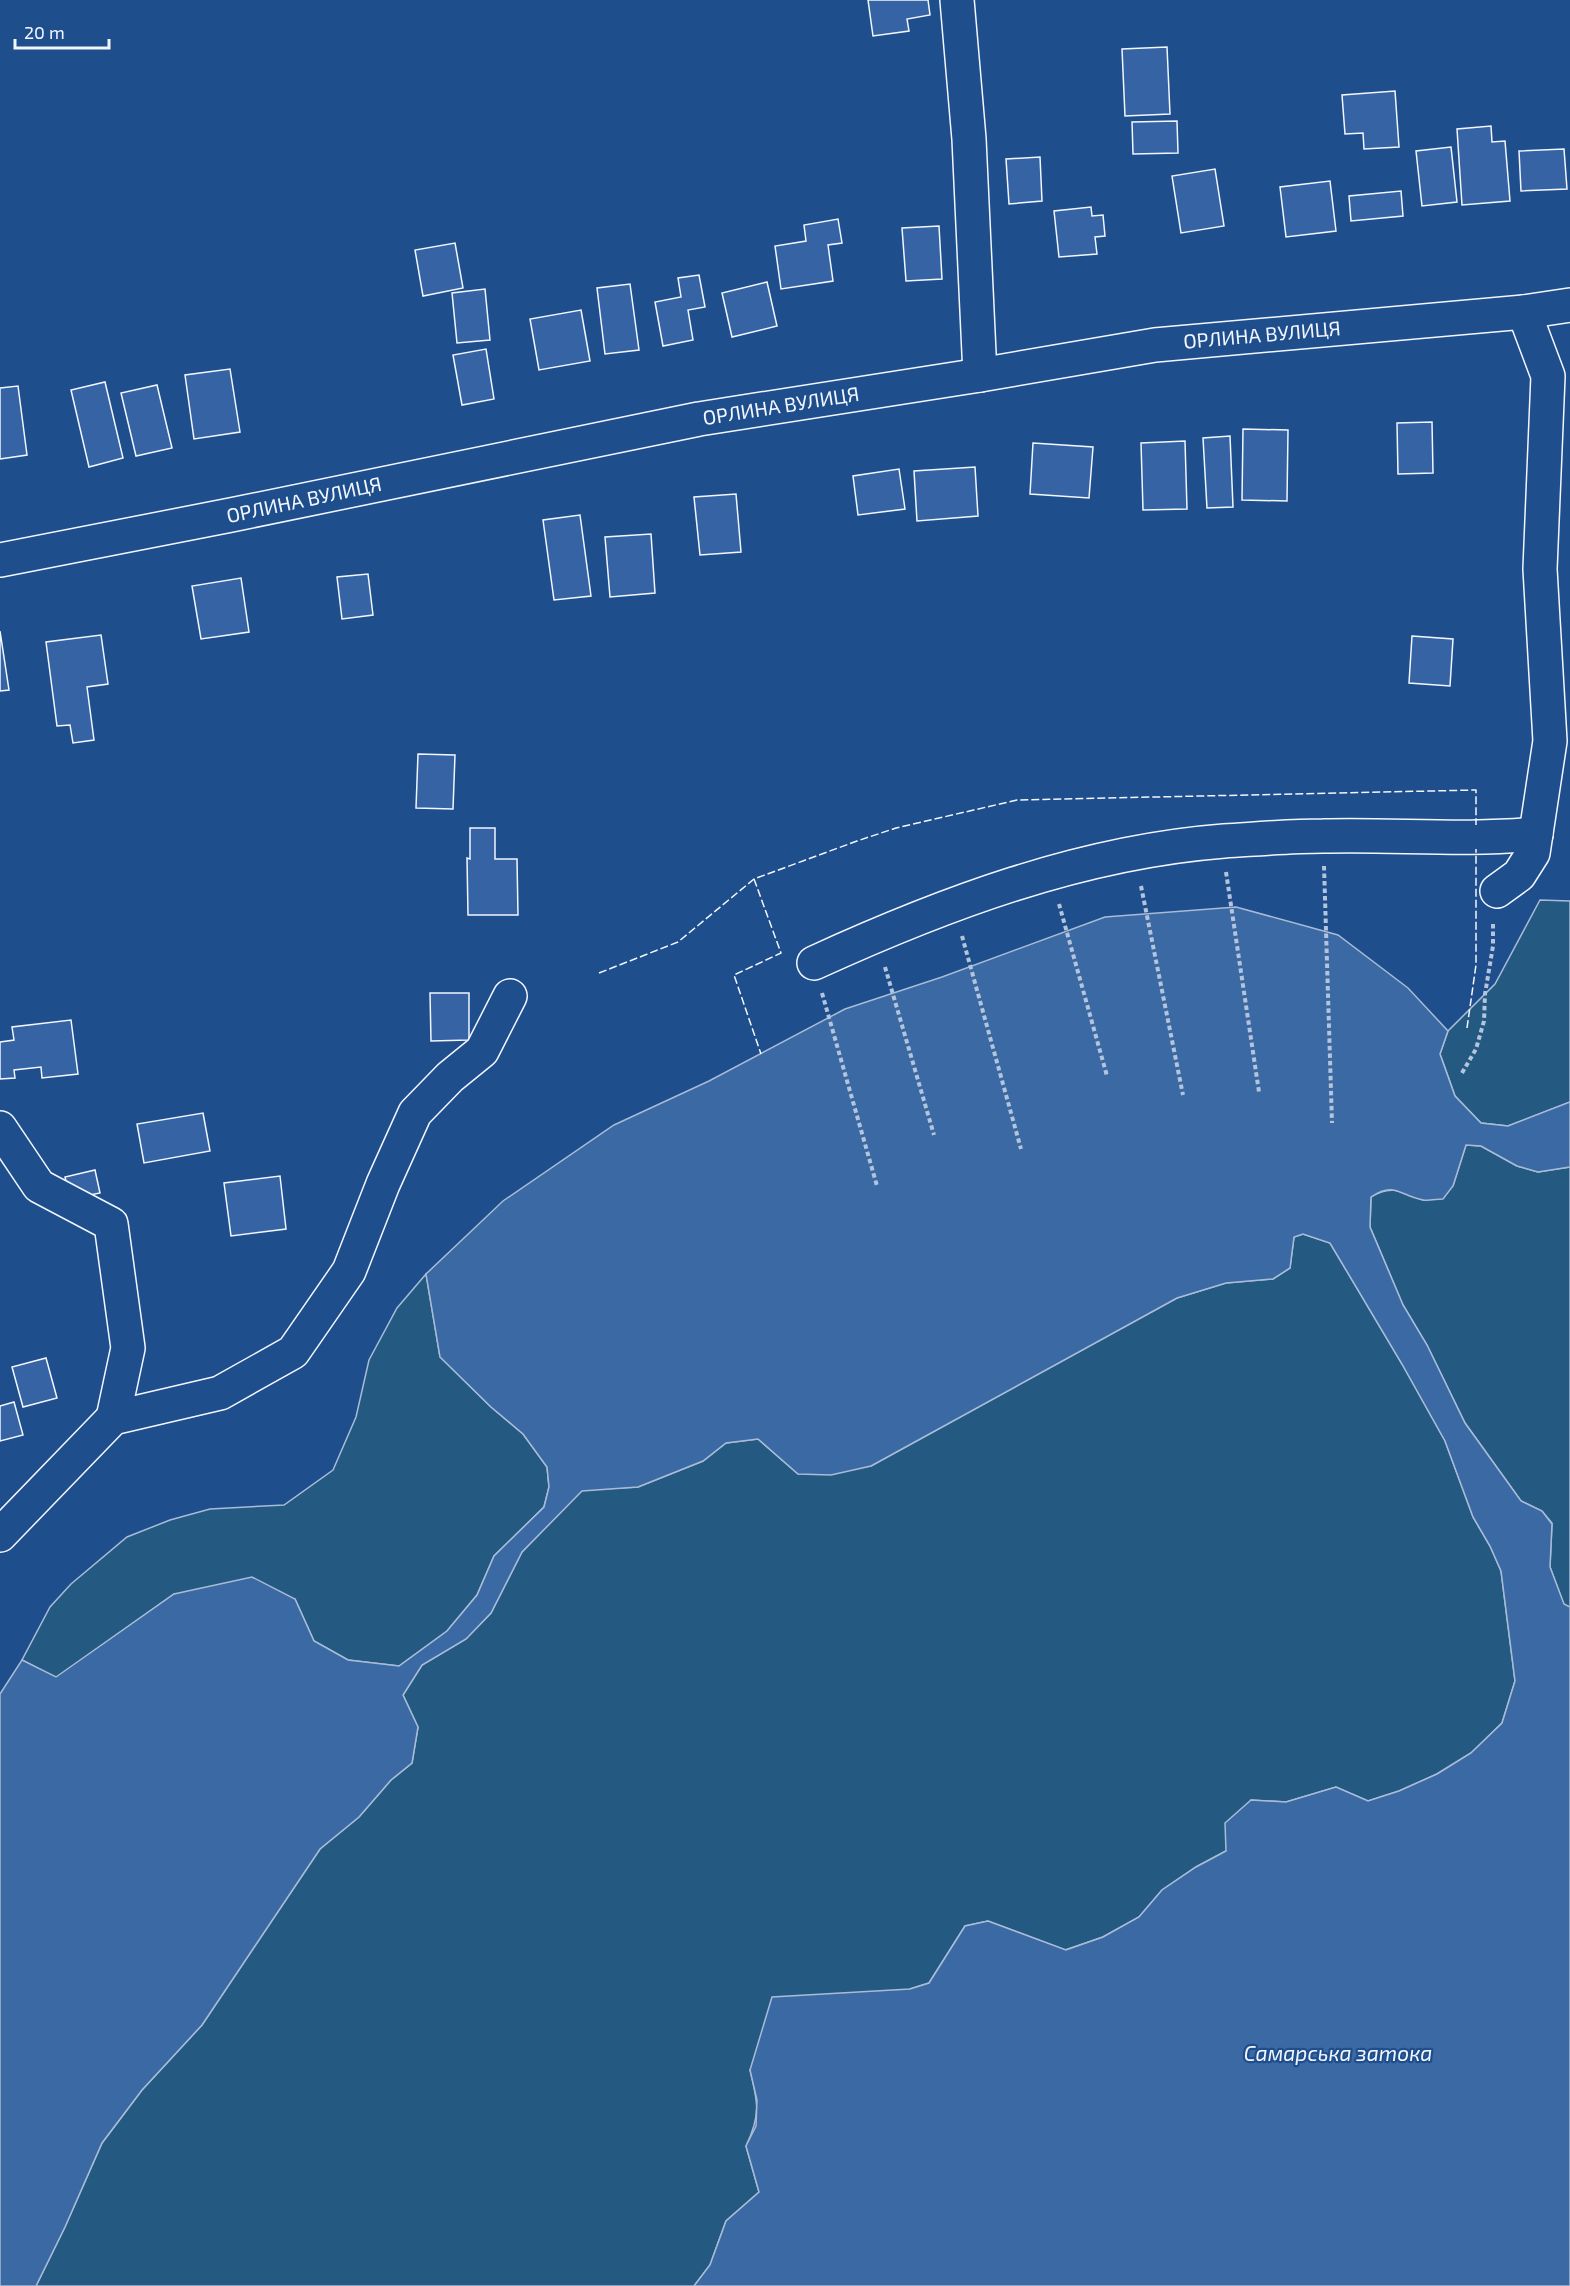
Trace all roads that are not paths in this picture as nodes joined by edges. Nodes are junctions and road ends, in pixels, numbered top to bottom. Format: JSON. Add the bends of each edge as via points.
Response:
{"nodes":[{"id":1,"x":957,"y":0,"type":"edge"},
{"id":2,"x":1570,"y":305,"type":"edge"},
{"id":3,"x":1524,"y":312,"type":"junction"},
{"id":4,"x":980,"y":375,"type":"junction"},
{"id":5,"x":0,"y":560,"type":"edge"},
{"id":6,"x":1536,"y":834,"type":"junction"},
{"id":7,"x":1497,"y":891,"type":"road end"},
{"id":8,"x":814,"y":963,"type":"road end"},
{"id":9,"x":510,"y":996,"type":"dead end"},
{"id":10,"x":0,"y":1128,"type":"edge"},
{"id":11,"x":112,"y":1418,"type":"junction"},
{"id":12,"x":0,"y":1534,"type":"edge"}],
"edges":[{"from":1,"to":4,"type":"street","via":[[969,139]]},
{"from":2,"to":3,"type":"street","name":"ОРЛИНА ВУЛИЦЯ"},
{"from":3,"to":4,"type":"street","name":"ОРЛИНА ВУЛИЦЯ","via":[[1155,345]]},
{"from":3,"to":6,"type":"street","via":[[1548,376],[1540,569],[1550,741]]},
{"from":4,"to":5,"type":"street","name":"ОРЛИНА ВУЛИЦЯ","via":[[699,418]]},
{"from":6,"to":7,"type":"street","via":[[1533,853],[1519,875]]},
{"from":6,"to":8,"type":"street","via":[[1476,838],[1323,836],[1222,842],[1134,853],[1050,872],[876,935]]},
{"from":9,"to":11,"type":"street","via":[[482,1051],[416,1113],[348,1271],[293,1352],[220,1393]]},
{"from":10,"to":11,"type":"street","via":[[39,1186],[111,1224],[128,1348]]},
{"from":11,"to":12,"type":"street"}]}
